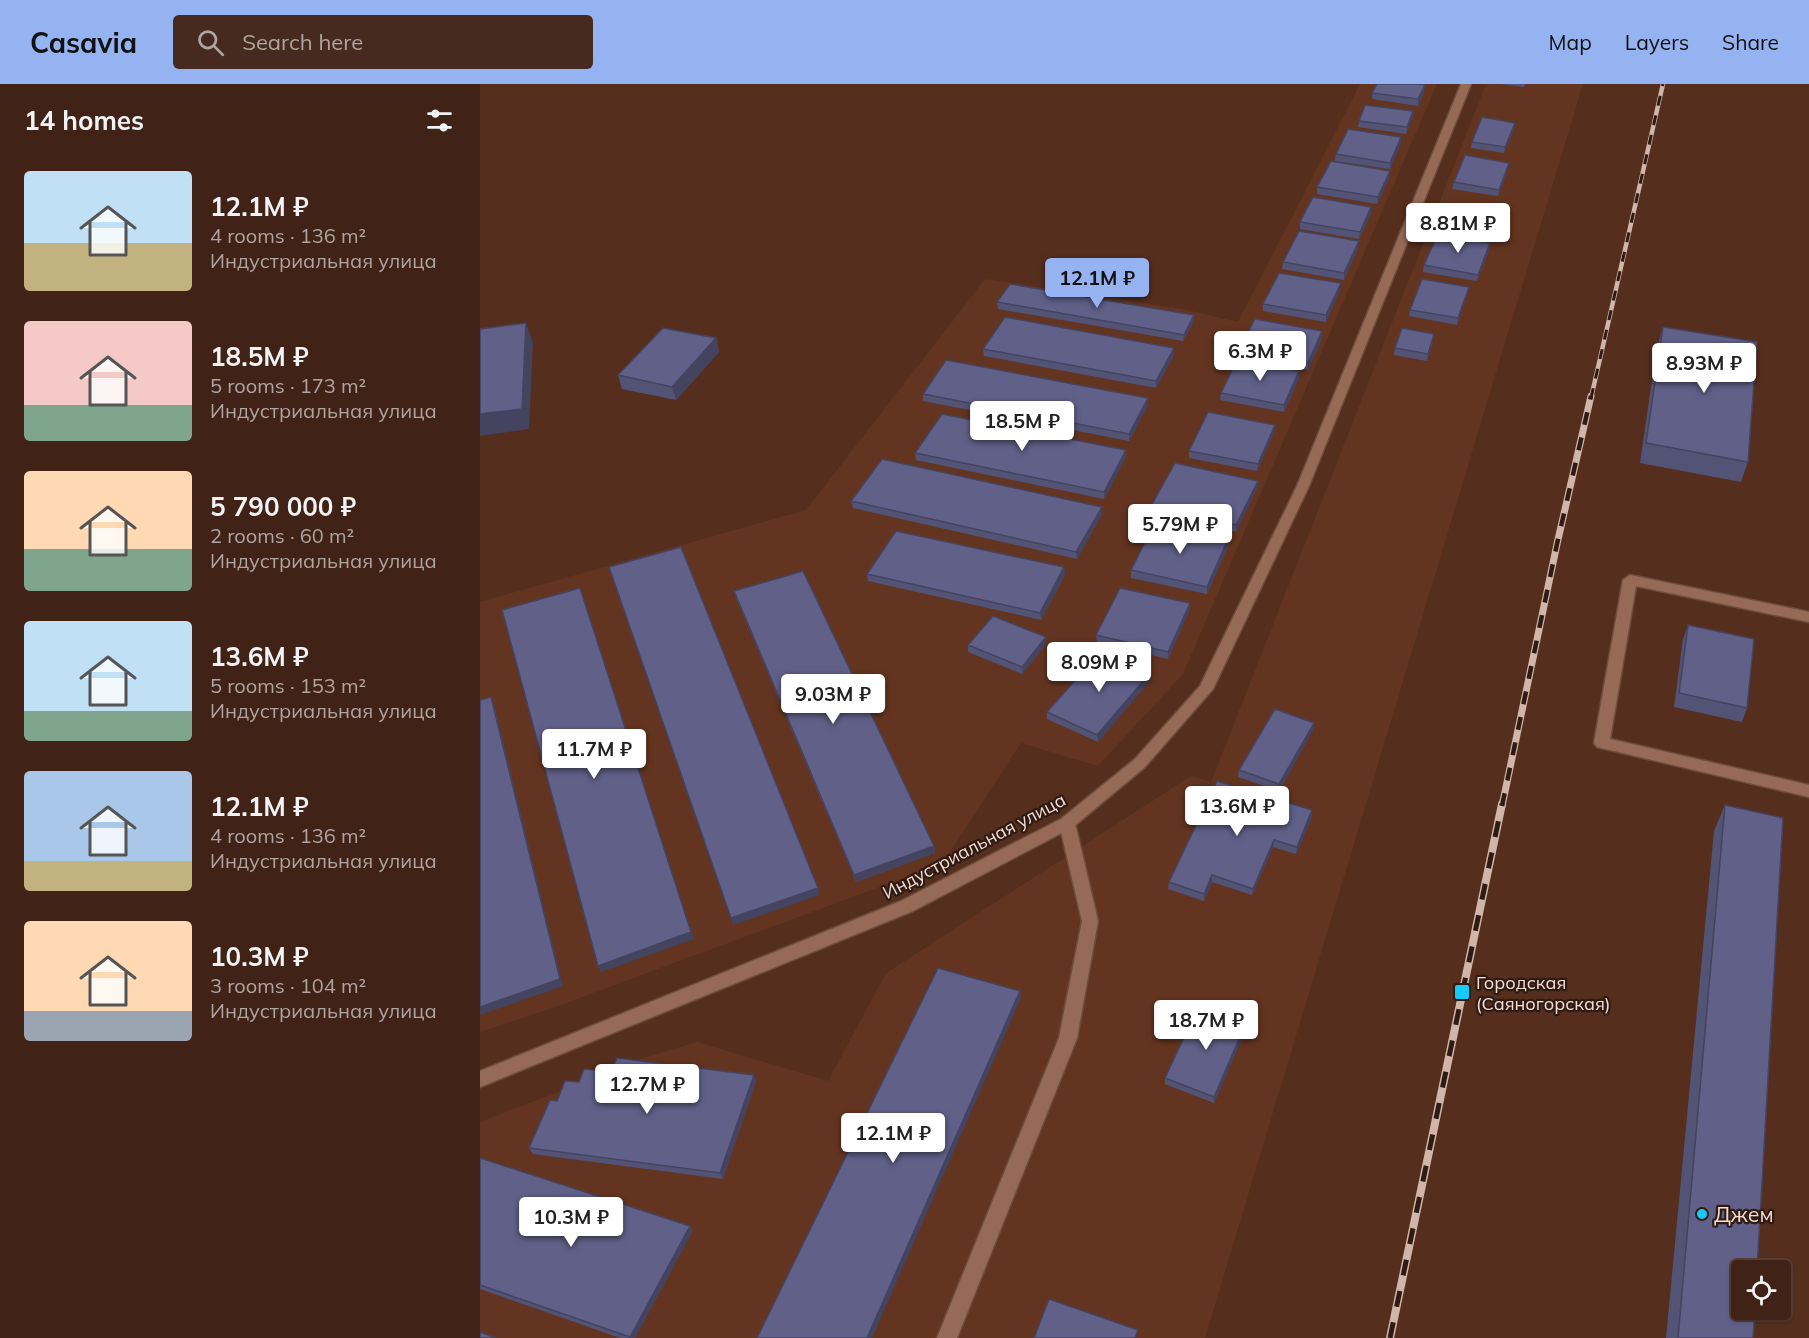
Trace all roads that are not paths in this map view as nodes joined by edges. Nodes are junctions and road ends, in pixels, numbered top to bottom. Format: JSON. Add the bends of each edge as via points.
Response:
{"nodes":[{"id":1,"x":1466,"y":84,"type":"edge"},
{"id":2,"x":1809,"y":617,"type":"edge"},
{"id":3,"x":1809,"y":791,"type":"edge"},
{"id":4,"x":1067,"y":823,"type":"junction"},
{"id":5,"x":480,"y":1079,"type":"edge"},
{"id":6,"x":947,"y":1338,"type":"edge"}],
"edges":[{"from":1,"to":4,"type":"street","name":"Индустриальная улица","via":[[1303,486],[1206,689],[1140,763]]},
{"from":2,"to":3,"type":"street","via":[[1630,580],[1602,743]]},
{"from":4,"to":5,"type":"street","name":"Индустриальная улица","via":[[907,906]]},
{"from":4,"to":6,"type":"street","via":[[1090,921],[1068,1038]]}]}
